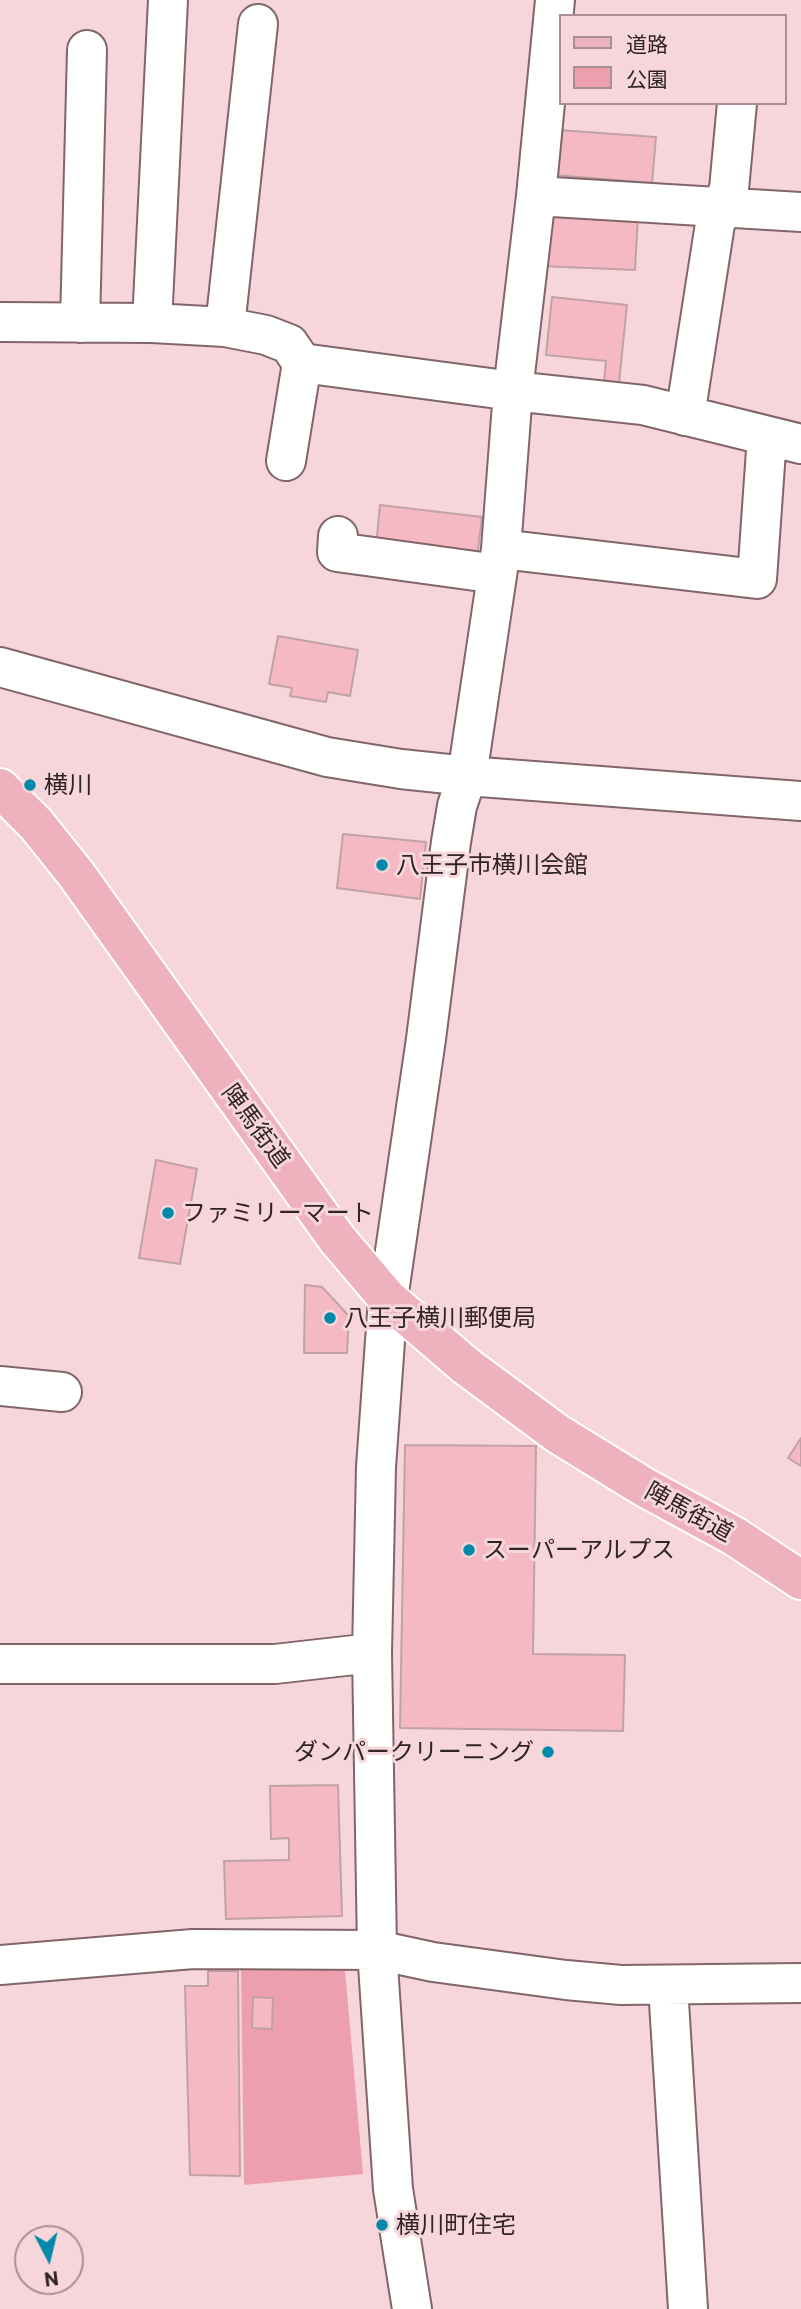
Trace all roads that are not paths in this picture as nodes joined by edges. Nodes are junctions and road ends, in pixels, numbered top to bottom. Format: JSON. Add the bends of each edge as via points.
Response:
{"nodes":[{"id":1,"x":168,"y":0,"type":"edge"},
{"id":2,"x":555,"y":0,"type":"edge"},
{"id":3,"x":258,"y":24,"type":"dead end"},
{"id":4,"x":87,"y":50,"type":"dead end"},
{"id":5,"x":737,"y":105,"type":"edge"},
{"id":6,"x":537,"y":196,"type":"junction"},
{"id":7,"x":722,"y":205,"type":"junction"},
{"id":8,"x":801,"y":212,"type":"edge"},
{"id":9,"x":0,"y":321,"type":"edge"},
{"id":10,"x":80,"y":323,"type":"junction"},
{"id":11,"x":152,"y":323,"type":"junction"},
{"id":12,"x":225,"y":327,"type":"junction"},
{"id":13,"x":302,"y":363,"type":"junction"},
{"id":14,"x":513,"y":391,"type":"junction"},
{"id":15,"x":685,"y":416,"type":"junction"},
{"id":16,"x":784,"y":440,"type":"edge"},
{"id":17,"x":286,"y":461,"type":"dead end"},
{"id":18,"x":338,"y":536,"type":"dead end"},
{"id":19,"x":499,"y":561,"type":"junction"},
{"id":20,"x":0,"y":667,"type":"edge"},
{"id":21,"x":467,"y":776,"type":"junction"},
{"id":22,"x":0,"y":788,"type":"edge"},
{"id":23,"x":801,"y":801,"type":"edge"},
{"id":24,"x":388,"y":1299,"type":"junction"},
{"id":25,"x":0,"y":1386,"type":"edge"},
{"id":26,"x":62,"y":1392,"type":"dead end"},
{"id":27,"x":801,"y":1580,"type":"edge"},
{"id":28,"x":372,"y":1653,"type":"junction"},
{"id":29,"x":0,"y":1664,"type":"edge"},
{"id":30,"x":377,"y":1950,"type":"junction"},
{"id":31,"x":0,"y":1965,"type":"edge"},
{"id":32,"x":801,"y":1983,"type":"edge"},
{"id":33,"x":668,"y":1986,"type":"junction"},
{"id":34,"x":412,"y":2309,"type":"edge"},
{"id":35,"x":688,"y":2309,"type":"edge"}],
"edges":[{"from":1,"to":11,"type":"street"},
{"from":2,"to":6,"type":"street"},
{"from":3,"to":12,"type":"street"},
{"from":4,"to":10,"type":"street"},
{"from":5,"to":7,"type":"street","via":[[729,189]]},
{"from":6,"to":7,"type":"street"},
{"from":6,"to":14,"type":"street"},
{"from":7,"to":8,"type":"street"},
{"from":7,"to":15,"type":"street","via":[[715,224]]},
{"from":9,"to":10,"type":"street"},
{"from":10,"to":11,"type":"street"},
{"from":11,"to":12,"type":"street"},
{"from":12,"to":13,"type":"street","via":[[289,345]]},
{"from":13,"to":14,"type":"street"},
{"from":13,"to":17,"type":"street"},
{"from":14,"to":15,"type":"street","via":[[643,405]]},
{"from":14,"to":19,"type":"street"},
{"from":15,"to":16,"type":"street"},
{"from":16,"to":19,"type":"street","via":[[757,579]]},
{"from":18,"to":19,"type":"street","via":[[337,551]]},
{"from":19,"to":21,"type":"street"},
{"from":20,"to":21,"type":"street","via":[[327,757]]},
{"from":21,"to":23,"type":"street"},
{"from":21,"to":24,"type":"street","via":[[451,842]]},
{"from":22,"to":24,"type":"main road","name":"陣馬街道","via":[[76,874],[337,1239]]},
{"from":24,"to":27,"type":"main road","name":"陣馬街道","via":[[466,1366],[558,1434]]},
{"from":24,"to":28,"type":"street","via":[[376,1467]]},
{"from":25,"to":26,"type":"street"},
{"from":28,"to":29,"type":"street","via":[[275,1664]]},
{"from":28,"to":30,"type":"street"},
{"from":30,"to":31,"type":"street","via":[[192,1949]]},
{"from":30,"to":33,"type":"street","via":[[566,1980]]},
{"from":30,"to":34,"type":"street","via":[[393,2189]]},
{"from":32,"to":33,"type":"street"},
{"from":33,"to":35,"type":"street"}]}
